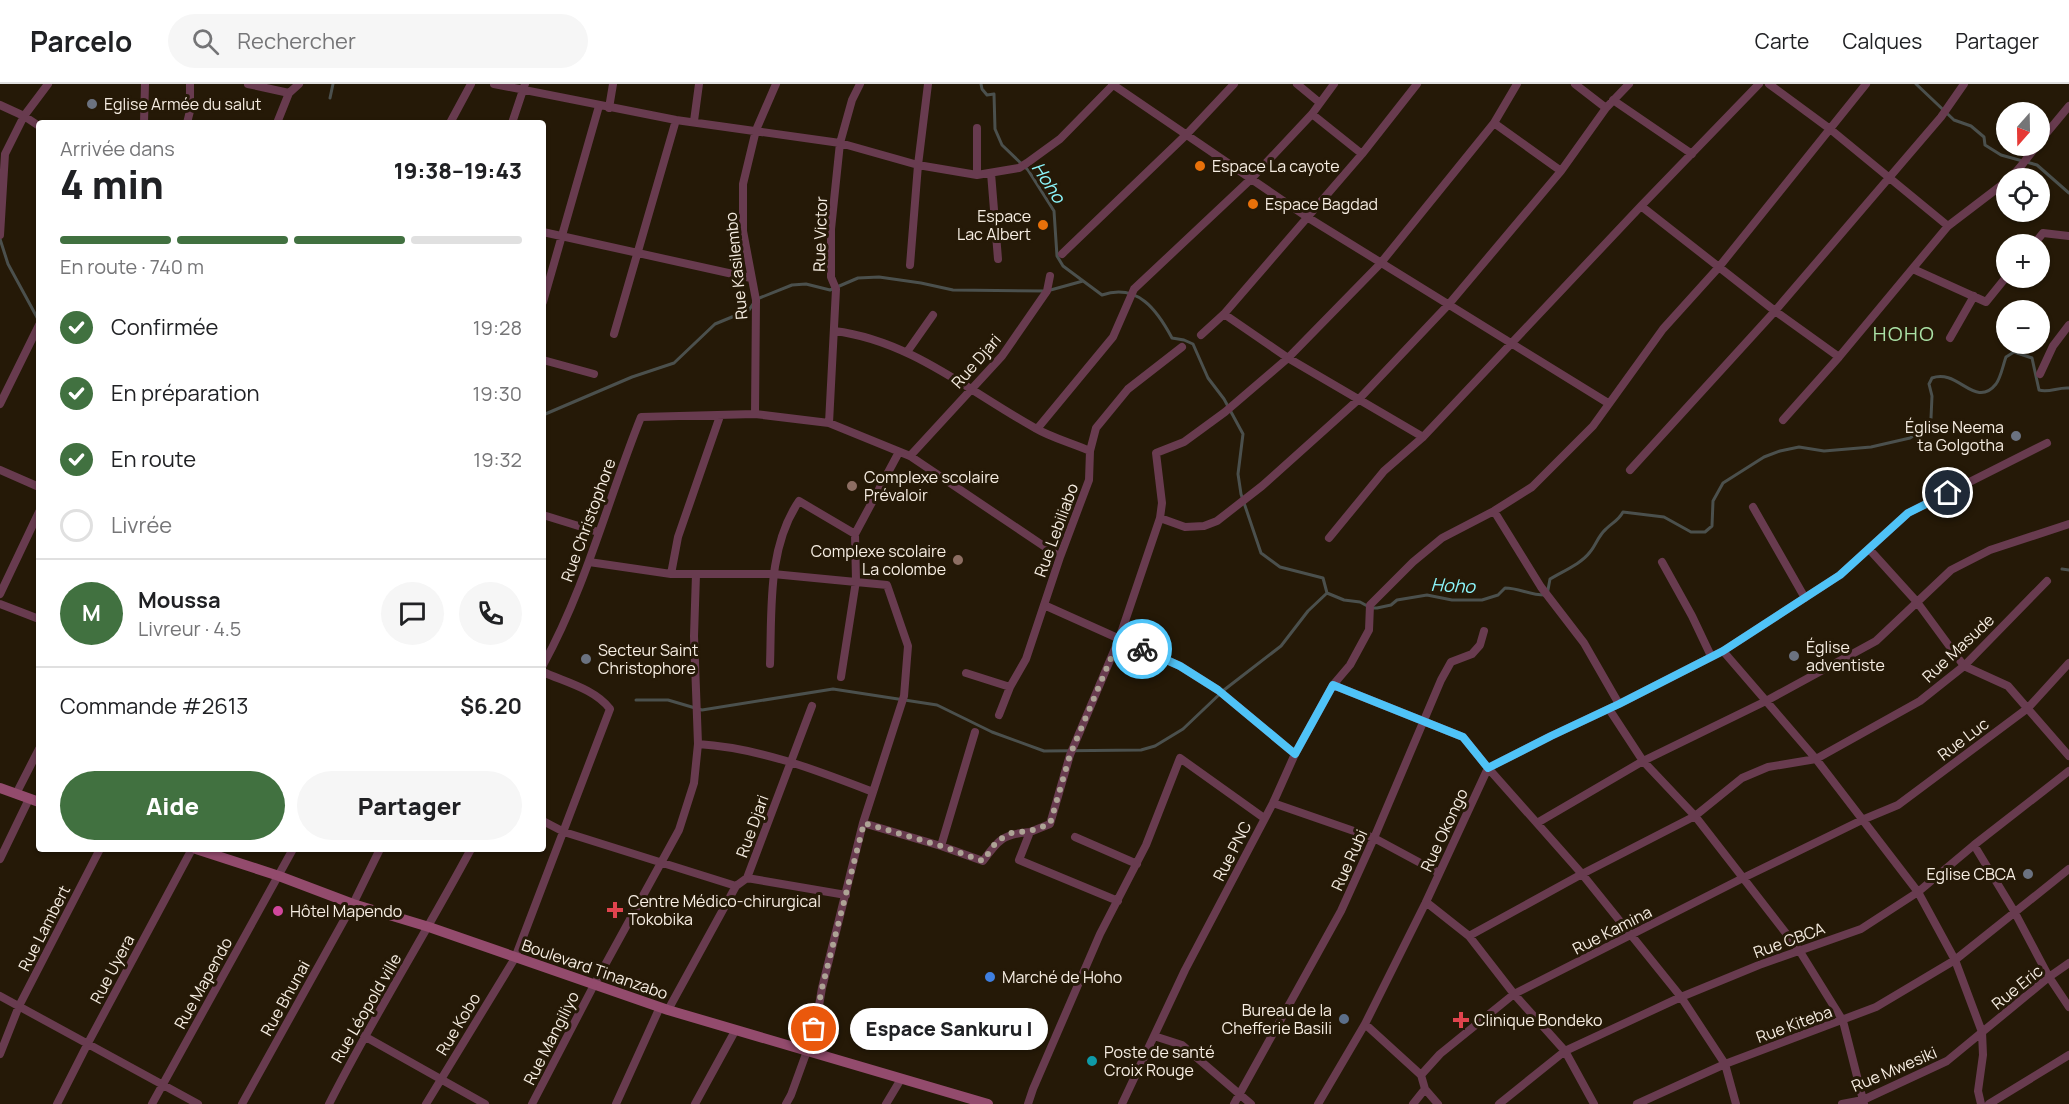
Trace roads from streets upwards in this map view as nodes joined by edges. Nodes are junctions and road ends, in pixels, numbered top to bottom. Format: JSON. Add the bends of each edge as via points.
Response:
{"nodes":[{"id":1,"x":48,"y":84,"type":"edge"},
{"id":2,"x":145,"y":84,"type":"edge"},
{"id":3,"x":190,"y":84,"type":"edge"},
{"id":4,"x":248,"y":84,"type":"edge"},
{"id":5,"x":299,"y":84,"type":"edge"},
{"id":6,"x":471,"y":84,"type":"edge"},
{"id":7,"x":494,"y":84,"type":"edge"},
{"id":8,"x":613,"y":84,"type":"edge"},
{"id":9,"x":699,"y":84,"type":"edge"},
{"id":10,"x":776,"y":84,"type":"edge"},
{"id":11,"x":860,"y":84,"type":"edge"},
{"id":12,"x":928,"y":84,"type":"edge"},
{"id":13,"x":1113,"y":84,"type":"edge"},
{"id":14,"x":1234,"y":84,"type":"edge"},
{"id":15,"x":1297,"y":84,"type":"edge"},
{"id":16,"x":1334,"y":84,"type":"edge"},
{"id":17,"x":1417,"y":84,"type":"edge"},
{"id":18,"x":1517,"y":84,"type":"edge"},
{"id":19,"x":1575,"y":84,"type":"edge"},
{"id":20,"x":1629,"y":84,"type":"edge"},
{"id":21,"x":1759,"y":84,"type":"edge"},
{"id":22,"x":1769,"y":84,"type":"edge"},
{"id":23,"x":1866,"y":84,"type":"edge"},
{"id":24,"x":1964,"y":84,"type":"edge"},
{"id":25,"x":524,"y":87,"type":"edge"},
{"id":26,"x":289,"y":93,"type":"junction"},
{"id":27,"x":1613,"y":100,"type":"junction"},
{"id":28,"x":1320,"y":103,"type":"junction"},
{"id":29,"x":0,"y":105,"type":"edge"},
{"id":30,"x":599,"y":106,"type":"junction"},
{"id":31,"x":2069,"y":106,"type":"edge"},
{"id":32,"x":609,"y":108,"type":"junction"},
{"id":33,"x":1606,"y":108,"type":"junction"},
{"id":34,"x":1312,"y":114,"type":"junction"},
{"id":35,"x":24,"y":116,"type":"junction"},
{"id":36,"x":144,"y":120,"type":"edge"},
{"id":37,"x":188,"y":120,"type":"edge"},
{"id":38,"x":278,"y":120,"type":"edge"},
{"id":39,"x":452,"y":120,"type":"edge"},
{"id":40,"x":513,"y":120,"type":"edge"},
{"id":41,"x":676,"y":120,"type":"junction"},
{"id":42,"x":694,"y":122,"type":"junction"},
{"id":43,"x":1494,"y":123,"type":"junction"},
{"id":44,"x":36,"y":124,"type":"edge"},
{"id":45,"x":976,"y":128,"type":"dead end"},
{"id":46,"x":1830,"y":129,"type":"junction"},
{"id":47,"x":2050,"y":129,"type":"edge"},
{"id":48,"x":756,"y":130,"type":"junction"},
{"id":49,"x":1186,"y":135,"type":"junction"},
{"id":50,"x":840,"y":143,"type":"junction"},
{"id":51,"x":1362,"y":154,"type":"junction"},
{"id":52,"x":1692,"y":154,"type":"junction"},
{"id":53,"x":2030,"y":156,"type":"edge"},
{"id":54,"x":918,"y":165,"type":"junction"},
{"id":55,"x":2019,"y":168,"type":"edge"},
{"id":56,"x":1561,"y":171,"type":"junction"},
{"id":57,"x":991,"y":173,"type":"junction"},
{"id":58,"x":977,"y":175,"type":"junction"},
{"id":59,"x":1888,"y":177,"type":"junction"},
{"id":60,"x":1251,"y":179,"type":"junction"},
{"id":61,"x":1996,"y":189,"type":"edge"},
{"id":62,"x":1641,"y":206,"type":"junction"},
{"id":63,"x":1307,"y":217,"type":"junction"},
{"id":64,"x":1947,"y":226,"type":"junction"},
{"id":65,"x":546,"y":233,"type":"edge"},
{"id":66,"x":1,"y":234,"type":"edge"},
{"id":67,"x":2042,"y":234,"type":"edge"},
{"id":68,"x":562,"y":236,"type":"junction"},
{"id":69,"x":2069,"y":236,"type":"edge"},
{"id":70,"x":638,"y":254,"type":"junction"},
{"id":71,"x":1062,"y":254,"type":"dead end"},
{"id":72,"x":998,"y":259,"type":"dead end"},
{"id":73,"x":1380,"y":264,"type":"junction"},
{"id":74,"x":910,"y":265,"type":"dead end"},
{"id":75,"x":1719,"y":267,"type":"junction"},
{"id":76,"x":1913,"y":269,"type":"junction"},
{"id":77,"x":1050,"y":276,"type":"dead end"},
{"id":78,"x":751,"y":278,"type":"junction"},
{"id":79,"x":1997,"y":288,"type":"edge"},
{"id":80,"x":546,"y":292,"type":"edge"},
{"id":81,"x":1974,"y":296,"type":"junction"},
{"id":82,"x":1449,"y":304,"type":"junction"},
{"id":83,"x":1775,"y":311,"type":"junction"},
{"id":84,"x":1224,"y":314,"type":"junction"},
{"id":85,"x":933,"y":315,"type":"dead end"},
{"id":86,"x":2069,"y":325,"type":"edge"},
{"id":87,"x":36,"y":331,"type":"edge"},
{"id":88,"x":834,"y":331,"type":"junction"},
{"id":89,"x":614,"y":334,"type":"dead end"},
{"id":90,"x":1201,"y":335,"type":"dead end"},
{"id":91,"x":1950,"y":338,"type":"dead end"},
{"id":92,"x":1512,"y":343,"type":"junction"},
{"id":93,"x":1182,"y":347,"type":"dead end"},
{"id":94,"x":907,"y":352,"type":"junction"},
{"id":95,"x":1839,"y":357,"type":"junction"},
{"id":96,"x":1288,"y":358,"type":"junction"},
{"id":97,"x":546,"y":361,"type":"edge"},
{"id":98,"x":594,"y":374,"type":"dead end"},
{"id":99,"x":2040,"y":374,"type":"dead end"},
{"id":100,"x":971,"y":388,"type":"junction"},
{"id":101,"x":1359,"y":399,"type":"junction"},
{"id":102,"x":1608,"y":403,"type":"junction"},
{"id":103,"x":0,"y":404,"type":"edge"},
{"id":104,"x":755,"y":414,"type":"junction"},
{"id":105,"x":720,"y":416,"type":"junction"},
{"id":106,"x":1784,"y":420,"type":"dead end"},
{"id":107,"x":829,"y":423,"type":"junction"},
{"id":108,"x":1037,"y":429,"type":"junction"},
{"id":109,"x":1424,"y":436,"type":"junction"},
{"id":110,"x":2047,"y":443,"type":"dead end"},
{"id":111,"x":1090,"y":451,"type":"junction"},
{"id":112,"x":899,"y":452,"type":"junction"},
{"id":113,"x":910,"y":456,"type":"junction"},
{"id":114,"x":0,"y":470,"type":"edge"},
{"id":115,"x":1630,"y":470,"type":"dead end"},
{"id":116,"x":36,"y":486,"type":"edge"},
{"id":117,"x":1753,"y":507,"type":"dead end"},
{"id":118,"x":1494,"y":511,"type":"junction"},
{"id":119,"x":546,"y":515,"type":"edge"},
{"id":120,"x":36,"y":518,"type":"edge"},
{"id":121,"x":1160,"y":518,"type":"junction"},
{"id":122,"x":2069,"y":524,"type":"edge"},
{"id":123,"x":598,"y":532,"type":"junction"},
{"id":124,"x":855,"y":534,"type":"junction"},
{"id":125,"x":1329,"y":537,"type":"dead end"},
{"id":126,"x":1869,"y":549,"type":"junction"},
{"id":127,"x":1060,"y":557,"type":"junction"},
{"id":128,"x":589,"y":562,"type":"junction"},
{"id":129,"x":1662,"y":562,"type":"dead end"},
{"id":130,"x":671,"y":574,"type":"junction"},
{"id":131,"x":696,"y":574,"type":"junction"},
{"id":132,"x":773,"y":574,"type":"junction"},
{"id":133,"x":856,"y":581,"type":"junction"},
{"id":134,"x":2047,"y":581,"type":"dead end"},
{"id":135,"x":0,"y":594,"type":"edge"},
{"id":136,"x":1805,"y":598,"type":"junction"},
{"id":137,"x":1917,"y":602,"type":"junction"},
{"id":138,"x":0,"y":604,"type":"edge"},
{"id":139,"x":1044,"y":605,"type":"junction"},
{"id":140,"x":36,"y":618,"type":"edge"},
{"id":141,"x":1484,"y":631,"type":"dead end"},
{"id":142,"x":1119,"y":639,"type":"junction"},
{"id":143,"x":1723,"y":651,"type":"junction"},
{"id":144,"x":546,"y":657,"type":"edge"},
{"id":145,"x":1711,"y":657,"type":"junction"},
{"id":146,"x":2069,"y":663,"type":"edge"},
{"id":147,"x":770,"y":664,"type":"dead end"},
{"id":148,"x":1964,"y":666,"type":"junction"},
{"id":149,"x":546,"y":673,"type":"edge"},
{"id":150,"x":966,"y":673,"type":"dead end"},
{"id":151,"x":841,"y":677,"type":"dead end"},
{"id":152,"x":1333,"y":685,"type":"junction"},
{"id":153,"x":1010,"y":687,"type":"junction"},
{"id":154,"x":1766,"y":701,"type":"junction"},
{"id":155,"x":1619,"y":704,"type":"junction"},
{"id":156,"x":812,"y":706,"type":"dead end"},
{"id":157,"x":2028,"y":708,"type":"junction"},
{"id":158,"x":1609,"y":709,"type":"junction"},
{"id":159,"x":999,"y":715,"type":"dead end"},
{"id":160,"x":1424,"y":721,"type":"junction"},
{"id":161,"x":975,"y":732,"type":"dead end"},
{"id":162,"x":698,"y":744,"type":"junction"},
{"id":163,"x":1295,"y":754,"type":"junction"},
{"id":164,"x":36,"y":755,"type":"edge"},
{"id":165,"x":2069,"y":756,"type":"edge"},
{"id":166,"x":1816,"y":759,"type":"junction"},
{"id":167,"x":790,"y":761,"type":"junction"},
{"id":168,"x":1643,"y":761,"type":"junction"},
{"id":169,"x":1488,"y":768,"type":"junction"},
{"id":170,"x":2069,"y":771,"type":"edge"},
{"id":171,"x":0,"y":788,"type":"edge"},
{"id":172,"x":873,"y":792,"type":"junction"},
{"id":173,"x":16,"y":794,"type":"junction"},
{"id":174,"x":34,"y":800,"type":"edge"},
{"id":175,"x":1273,"y":803,"type":"junction"},
{"id":176,"x":1695,"y":816,"type":"junction"},
{"id":177,"x":1264,"y":818,"type":"junction"},
{"id":178,"x":1862,"y":820,"type":"junction"},
{"id":179,"x":546,"y":823,"type":"edge"},
{"id":180,"x":864,"y":823,"type":"junction"},
{"id":181,"x":1538,"y":823,"type":"junction"},
{"id":182,"x":1030,"y":831,"type":"junction"},
{"id":183,"x":564,"y":832,"type":"junction"},
{"id":184,"x":1075,"y":837,"type":"dead end"},
{"id":185,"x":1374,"y":838,"type":"junction"},
{"id":186,"x":1974,"y":845,"type":"junction"},
{"id":187,"x":941,"y":846,"type":"junction"},
{"id":188,"x":98,"y":852,"type":"edge"},
{"id":189,"x":192,"y":852,"type":"edge"},
{"id":190,"x":203,"y":852,"type":"edge"},
{"id":191,"x":291,"y":852,"type":"edge"},
{"id":192,"x":379,"y":852,"type":"edge"},
{"id":193,"x":469,"y":852,"type":"edge"},
{"id":194,"x":0,"y":860,"type":"edge"},
{"id":195,"x":661,"y":863,"type":"junction"},
{"id":196,"x":1137,"y":864,"type":"junction"},
{"id":197,"x":2069,"y":869,"type":"edge"},
{"id":198,"x":1439,"y":873,"type":"junction"},
{"id":199,"x":1582,"y":874,"type":"junction"},
{"id":200,"x":279,"y":876,"type":"junction"},
{"id":201,"x":747,"y":878,"type":"junction"},
{"id":202,"x":1743,"y":878,"type":"junction"},
{"id":203,"x":736,"y":886,"type":"junction"},
{"id":204,"x":1918,"y":892,"type":"junction"},
{"id":205,"x":846,"y":895,"type":"junction"},
{"id":206,"x":1118,"y":901,"type":"junction"},
{"id":207,"x":1426,"y":902,"type":"junction"},
{"id":208,"x":353,"y":904,"type":"junction"},
{"id":209,"x":2014,"y":911,"type":"junction"},
{"id":210,"x":429,"y":927,"type":"junction"},
{"id":211,"x":1469,"y":936,"type":"junction"},
{"id":212,"x":1632,"y":936,"type":"junction"},
{"id":213,"x":1799,"y":950,"type":"junction"},
{"id":214,"x":514,"y":958,"type":"junction"},
{"id":215,"x":1954,"y":960,"type":"junction"},
{"id":216,"x":2069,"y":963,"type":"edge"},
{"id":217,"x":2049,"y":977,"type":"junction"},
{"id":218,"x":594,"y":985,"type":"junction"},
{"id":219,"x":1514,"y":994,"type":"junction"},
{"id":220,"x":0,"y":996,"type":"edge"},
{"id":221,"x":1681,"y":996,"type":"junction"},
{"id":222,"x":19,"y":1006,"type":"junction"},
{"id":223,"x":2069,"y":1007,"type":"edge"},
{"id":224,"x":664,"y":1008,"type":"junction"},
{"id":225,"x":1843,"y":1021,"type":"junction"},
{"id":226,"x":1365,"y":1024,"type":"junction"},
{"id":227,"x":735,"y":1031,"type":"junction"},
{"id":228,"x":1982,"y":1032,"type":"junction"},
{"id":229,"x":364,"y":1036,"type":"junction"},
{"id":230,"x":1154,"y":1036,"type":"junction"},
{"id":231,"x":87,"y":1043,"type":"junction"},
{"id":232,"x":807,"y":1050,"type":"junction"},
{"id":233,"x":1565,"y":1051,"type":"junction"},
{"id":234,"x":0,"y":1054,"type":"edge"},
{"id":235,"x":2069,"y":1055,"type":"edge"},
{"id":236,"x":1725,"y":1064,"type":"junction"},
{"id":237,"x":1421,"y":1075,"type":"junction"},
{"id":238,"x":440,"y":1079,"type":"junction"},
{"id":239,"x":901,"y":1079,"type":"junction"},
{"id":240,"x":163,"y":1084,"type":"junction"},
{"id":241,"x":1425,"y":1089,"type":"junction"},
{"id":242,"x":1239,"y":1094,"type":"junction"},
{"id":243,"x":966,"y":1101,"type":"edge"},
{"id":244,"x":1863,"y":1102,"type":"edge"},
{"id":245,"x":57,"y":1104,"type":"edge"},
{"id":246,"x":152,"y":1104,"type":"edge"},
{"id":247,"x":198,"y":1104,"type":"edge"},
{"id":248,"x":242,"y":1104,"type":"edge"},
{"id":249,"x":329,"y":1104,"type":"edge"},
{"id":250,"x":426,"y":1104,"type":"edge"},
{"id":251,"x":485,"y":1104,"type":"edge"},
{"id":252,"x":532,"y":1104,"type":"edge"},
{"id":253,"x":616,"y":1104,"type":"edge"},
{"id":254,"x":695,"y":1104,"type":"edge"},
{"id":255,"x":786,"y":1104,"type":"edge"},
{"id":256,"x":886,"y":1104,"type":"edge"},
{"id":257,"x":988,"y":1104,"type":"edge"},
{"id":258,"x":1028,"y":1104,"type":"edge"},
{"id":259,"x":1122,"y":1104,"type":"edge"},
{"id":260,"x":1234,"y":1104,"type":"edge"},
{"id":261,"x":1251,"y":1104,"type":"edge"},
{"id":262,"x":1318,"y":1104,"type":"edge"},
{"id":263,"x":1413,"y":1104,"type":"edge"},
{"id":264,"x":1438,"y":1104,"type":"edge"},
{"id":265,"x":1500,"y":1104,"type":"edge"},
{"id":266,"x":1594,"y":1104,"type":"edge"},
{"id":267,"x":1637,"y":1104,"type":"edge"},
{"id":268,"x":1736,"y":1104,"type":"edge"},
{"id":269,"x":1842,"y":1104,"type":"edge"},
{"id":270,"x":1981,"y":1104,"type":"edge"},
{"id":271,"x":1989,"y":1104,"type":"edge"}],
"edges":[{"from":1,"to":35,"type":"street"},
{"from":2,"to":36,"type":"street"},
{"from":3,"to":37,"type":"street"},
{"from":4,"to":26,"type":"street"},
{"from":5,"to":26,"type":"street"},
{"from":6,"to":39,"type":"street"},
{"from":7,"to":25,"type":"street"},
{"from":8,"to":32,"type":"street"},
{"from":9,"to":42,"type":"street"},
{"from":10,"to":48,"type":"street","name":"Rue Kasilembo"},
{"from":11,"to":50,"type":"street","name":"Rue Victor"},
{"from":12,"to":54,"type":"street"},
{"from":13,"to":49,"type":"street"},
{"from":13,"to":57,"type":"street","via":[[1060,139],[1019,168]]},
{"from":14,"to":49,"type":"street"},
{"from":15,"to":28,"type":"street"},
{"from":16,"to":28,"type":"street"},
{"from":17,"to":51,"type":"street"},
{"from":18,"to":43,"type":"street"},
{"from":19,"to":33,"type":"street"},
{"from":20,"to":27,"type":"street"},
{"from":21,"to":52,"type":"street"},
{"from":22,"to":46,"type":"street"},
{"from":23,"to":46,"type":"street"},
{"from":24,"to":59,"type":"street","via":[[1941,117]]},
{"from":25,"to":30,"type":"street"},
{"from":25,"to":40,"type":"street"},
{"from":26,"to":38,"type":"street"},
{"from":27,"to":33,"type":"street"},
{"from":27,"to":52,"type":"street"},
{"from":28,"to":34,"type":"street"},
{"from":29,"to":35,"type":"street"},
{"from":30,"to":32,"type":"street"},
{"from":30,"to":68,"type":"street"},
{"from":31,"to":47,"type":"street"},
{"from":32,"to":41,"type":"street"},
{"from":33,"to":56,"type":"street"},
{"from":34,"to":51,"type":"street"},
{"from":34,"to":60,"type":"street"},
{"from":35,"to":44,"type":"street"},
{"from":35,"to":66,"type":"street","via":[[5,154]]},
{"from":41,"to":42,"type":"street"},
{"from":41,"to":70,"type":"street"},
{"from":42,"to":48,"type":"street"},
{"from":43,"to":56,"type":"street"},
{"from":43,"to":73,"type":"street"},
{"from":45,"to":58,"type":"street"},
{"from":46,"to":59,"type":"street"},
{"from":46,"to":75,"type":"street"},
{"from":48,"to":50,"type":"street"},
{"from":48,"to":78,"type":"street","name":"Rue Kasilembo","via":[[743,184],[743,231]]},
{"from":49,"to":60,"type":"street"},
{"from":49,"to":71,"type":"street"},
{"from":50,"to":54,"type":"street"},
{"from":50,"to":88,"type":"street","name":"Rue Victor","via":[[831,229],[831,277],[836,289]]},
{"from":51,"to":63,"type":"street"},
{"from":52,"to":62,"type":"street"},
{"from":53,"to":55,"type":"street"},
{"from":54,"to":58,"type":"street"},
{"from":54,"to":74,"type":"street"},
{"from":56,"to":82,"type":"street"},
{"from":57,"to":58,"type":"street"},
{"from":57,"to":72,"type":"street"},
{"from":59,"to":64,"type":"street"},
{"from":59,"to":83,"type":"street"},
{"from":60,"to":63,"type":"street"},
{"from":60,"to":108,"type":"street","via":[[1134,290],[1113,337]]},
{"from":61,"to":64,"type":"street"},
{"from":62,"to":75,"type":"street"},
{"from":62,"to":92,"type":"street"},
{"from":63,"to":73,"type":"street"},
{"from":63,"to":84,"type":"street"},
{"from":64,"to":76,"type":"street"},
{"from":65,"to":68,"type":"street"},
{"from":67,"to":69,"type":"street"},
{"from":68,"to":70,"type":"street"},
{"from":68,"to":80,"type":"street"},
{"from":70,"to":78,"type":"street"},
{"from":70,"to":89,"type":"street"},
{"from":73,"to":82,"type":"street"},
{"from":73,"to":96,"type":"street"},
{"from":75,"to":83,"type":"street"},
{"from":75,"to":102,"type":"street","via":[[1663,329]]},
{"from":76,"to":81,"type":"street"},
{"from":76,"to":95,"type":"street"},
{"from":77,"to":100,"type":"street","name":"Rue Djari","via":[[1047,291],[1002,356]]},
{"from":78,"to":104,"type":"street","name":"Rue Kasilembo","via":[[756,300]]},
{"from":79,"to":81,"type":"street","via":[[1986,302]]},
{"from":81,"to":91,"type":"street"},
{"from":82,"to":92,"type":"street"},
{"from":82,"to":101,"type":"street"},
{"from":83,"to":95,"type":"street"},
{"from":83,"to":115,"type":"street"},
{"from":84,"to":90,"type":"street"},
{"from":84,"to":96,"type":"street"},
{"from":85,"to":94,"type":"street"},
{"from":86,"to":99,"type":"street","via":[[2053,346]]},
{"from":87,"to":103,"type":"street"},
{"from":88,"to":94,"type":"street","via":[[853,333]]},
{"from":88,"to":107,"type":"street","name":"Rue Victor"},
{"from":92,"to":102,"type":"street"},
{"from":92,"to":109,"type":"street"},
{"from":93,"to":111,"type":"street","name":"Rue Lebiliabo","via":[[1128,389],[1096,428]]},
{"from":94,"to":100,"type":"street"},
{"from":95,"to":106,"type":"street"},
{"from":96,"to":101,"type":"street"},
{"from":96,"to":121,"type":"street","via":[[1184,442],[1156,453]]},
{"from":97,"to":98,"type":"street"},
{"from":100,"to":108,"type":"street"},
{"from":100,"to":113,"type":"street","name":"Rue Djari"},
{"from":101,"to":109,"type":"street"},
{"from":101,"to":121,"type":"street","via":[[1217,522],[1185,527]]},
{"from":102,"to":118,"type":"street","via":[[1593,426],[1532,487]]},
{"from":104,"to":105,"type":"street"},
{"from":104,"to":107,"type":"street"},
{"from":105,"to":123,"type":"street","name":"Rue Christophore","via":[[641,417]]},
{"from":105,"to":130,"type":"street","via":[[678,537]]},
{"from":107,"to":112,"type":"street"},
{"from":108,"to":111,"type":"street"},
{"from":109,"to":125,"type":"street","via":[[1384,471]]},
{"from":110,"to":126,"type":"street","via":[[1908,513]]},
{"from":111,"to":127,"type":"street","name":"Rue Lebiliabo","via":[[1089,480]]},
{"from":112,"to":113,"type":"street"},
{"from":112,"to":124,"type":"street"},
{"from":113,"to":127,"type":"street"},
{"from":114,"to":116,"type":"street"},
{"from":117,"to":136,"type":"street"},
{"from":118,"to":152,"type":"street","name":"Rue PNC","via":[[1442,538],[1371,604],[1369,630],[1350,665]]},
{"from":118,"to":155,"type":"street","via":[[1540,587],[1584,643]]},
{"from":119,"to":123,"type":"street"},
{"from":120,"to":135,"type":"street"},
{"from":121,"to":142,"type":"street"},
{"from":122,"to":137,"type":"street","via":[[1990,550],[1951,570]]},
{"from":123,"to":128,"type":"street","name":"Rue Christophore"},
{"from":124,"to":132,"type":"street","via":[[799,501],[787,518]]},
{"from":124,"to":133,"type":"street"},
{"from":126,"to":136,"type":"street","via":[[1840,575]]},
{"from":126,"to":137,"type":"street"},
{"from":127,"to":139,"type":"street","name":"Rue Lebiliabo"},
{"from":128,"to":130,"type":"street"},
{"from":128,"to":144,"type":"street","name":"Rue Christophore"},
{"from":129,"to":145,"type":"street"},
{"from":130,"to":131,"type":"street"},
{"from":131,"to":132,"type":"street"},
{"from":131,"to":162,"type":"street","name":"Rue Mangiliyo"},
{"from":132,"to":133,"type":"street"},
{"from":132,"to":147,"type":"street"},
{"from":133,"to":151,"type":"street"},
{"from":133,"to":172,"type":"street","via":[[886,585],[908,646],[903,699]]},
{"from":134,"to":148,"type":"street","name":"Rue Masude"},
{"from":136,"to":143,"type":"street"},
{"from":137,"to":148,"type":"street"},
{"from":137,"to":154,"type":"street","via":[[1876,641]]},
{"from":138,"to":140,"type":"street"},
{"from":139,"to":142,"type":"street"},
{"from":139,"to":153,"type":"street","name":"Rue Lebiliabo","via":[[1026,659]]},
{"from":141,"to":160,"type":"street","name":"Rue Rubi","via":[[1472,654],[1451,662]]},
{"from":142,"to":163,"type":"street","via":[[1180,666],[1218,690]]},
{"from":142,"to":182,"type":"street","via":[[1071,752],[1050,824]]},
{"from":143,"to":145,"type":"street"},
{"from":143,"to":154,"type":"street"},
{"from":145,"to":155,"type":"street"},
{"from":146,"to":157,"type":"street","name":"Rue Luc"},
{"from":148,"to":157,"type":"street","via":[[2008,686]]},
{"from":148,"to":166,"type":"street","name":"Rue Masude","via":[[1920,701]]},
{"from":149,"to":183,"type":"street","via":[[592,693],[610,709]]},
{"from":150,"to":153,"type":"street"},
{"from":152,"to":160,"type":"street"},
{"from":152,"to":163,"type":"street","name":"Rue PNC"},
{"from":153,"to":159,"type":"street","name":"Rue Lebiliabo"},
{"from":154,"to":166,"type":"street"},
{"from":154,"to":168,"type":"street"},
{"from":155,"to":158,"type":"street"},
{"from":156,"to":167,"type":"street","name":"Rue Djari"},
{"from":157,"to":165,"type":"street"},
{"from":157,"to":178,"type":"street","name":"Rue Luc","via":[[1898,805]]},
{"from":158,"to":168,"type":"street"},
{"from":158,"to":169,"type":"street"},
{"from":160,"to":169,"type":"street","via":[[1463,737]]},
{"from":160,"to":185,"type":"street","name":"Rue Rubi"},
{"from":161,"to":187,"type":"street"},
{"from":162,"to":167,"type":"street","via":[[729,746]]},
{"from":162,"to":195,"type":"street","name":"Rue Mangiliyo","via":[[694,783],[679,830]]},
{"from":163,"to":175,"type":"street","name":"Rue PNC"},
{"from":164,"to":173,"type":"street"},
{"from":166,"to":176,"type":"street","via":[[1768,766],[1742,778]]},
{"from":166,"to":178,"type":"street"},
{"from":167,"to":172,"type":"street"},
{"from":167,"to":201,"type":"street","name":"Rue Djari"},
{"from":168,"to":176,"type":"street"},
{"from":168,"to":181,"type":"street"},
{"from":169,"to":181,"type":"street"},
{"from":169,"to":198,"type":"street","name":"Rue Okongo"},
{"from":170,"to":186,"type":"street","name":"Rue CBCA"},
{"from":171,"to":173,"type":"street"},
{"from":172,"to":180,"type":"street"},
{"from":173,"to":174,"type":"street"},
{"from":174,"to":194,"type":"street"},
{"from":175,"to":177,"type":"street","name":"Rue PNC"},
{"from":175,"to":185,"type":"street"},
{"from":176,"to":199,"type":"street"},
{"from":176,"to":202,"type":"street"},
{"from":177,"to":196,"type":"street","via":[[1180,758]]},
{"from":177,"to":230,"type":"street","name":"Rue PNC"},
{"from":178,"to":202,"type":"street","name":"Rue Kamina"},
{"from":178,"to":204,"type":"street"},
{"from":179,"to":183,"type":"street"},
{"from":180,"to":187,"type":"street"},
{"from":180,"to":205,"type":"street"},
{"from":181,"to":199,"type":"street"},
{"from":182,"to":187,"type":"street","via":[[1011,833],[997,841],[983,861]]},
{"from":182,"to":206,"type":"street","via":[[1019,860]]},
{"from":183,"to":195,"type":"street"},
{"from":183,"to":214,"type":"street"},
{"from":184,"to":196,"type":"street"},
{"from":185,"to":198,"type":"street"},
{"from":185,"to":242,"type":"street","name":"Rue Rubi","via":[[1341,911]]},
{"from":186,"to":204,"type":"street","name":"Rue CBCA"},
{"from":186,"to":209,"type":"street"},
{"from":188,"to":222,"type":"street","name":"Rue Lambert"},
{"from":189,"to":231,"type":"street","name":"Rue Uyera"},
{"from":190,"to":200,"type":"street","name":"Boulevard Tinanzabo"},
{"from":191,"to":200,"type":"street","name":"Rue Mapendo"},
{"from":192,"to":208,"type":"street","name":"Rue Bhunai"},
{"from":193,"to":210,"type":"street"},
{"from":195,"to":203,"type":"street"},
{"from":195,"to":218,"type":"street","name":"Rue Mangiliyo"},
{"from":196,"to":206,"type":"street"},
{"from":197,"to":209,"type":"street","name":"Rue Kiteba"},
{"from":198,"to":207,"type":"street","name":"Rue Okongo"},
{"from":199,"to":211,"type":"street"},
{"from":199,"to":212,"type":"street"},
{"from":200,"to":208,"type":"street","name":"Boulevard Tinanzabo"},
{"from":200,"to":240,"type":"street","name":"Rue Mapendo"},
{"from":201,"to":203,"type":"street","name":"Rue Djari"},
{"from":201,"to":205,"type":"street"},
{"from":202,"to":212,"type":"street","name":"Rue Kamina"},
{"from":202,"to":213,"type":"street"},
{"from":203,"to":224,"type":"street","name":"Rue Djari"},
{"from":204,"to":213,"type":"street","name":"Rue CBCA","via":[[1861,929]]},
{"from":204,"to":215,"type":"street"},
{"from":205,"to":232,"type":"street"},
{"from":206,"to":258,"type":"street","via":[[1100,934]]},
{"from":207,"to":211,"type":"street"},
{"from":207,"to":226,"type":"street","name":"Rue Okongo"},
{"from":208,"to":210,"type":"street","name":"Boulevard Tinanzabo"},
{"from":208,"to":248,"type":"street","name":"Rue Bhunai"},
{"from":209,"to":215,"type":"street","name":"Rue Kiteba"},
{"from":209,"to":217,"type":"street"},
{"from":210,"to":214,"type":"street","name":"Boulevard Tinanzabo"},
{"from":210,"to":229,"type":"street","name":"Rue Léopold ville"},
{"from":211,"to":219,"type":"street"},
{"from":212,"to":219,"type":"street","name":"Rue Kamina"},
{"from":212,"to":221,"type":"street"},
{"from":213,"to":221,"type":"street","name":"Rue CBCA"},
{"from":213,"to":225,"type":"street"},
{"from":214,"to":218,"type":"street","name":"Boulevard Tinanzabo"},
{"from":214,"to":238,"type":"street","name":"Rue Kobo"},
{"from":215,"to":225,"type":"street","name":"Rue Kiteba","via":[[1876,1007]]},
{"from":215,"to":228,"type":"street"},
{"from":216,"to":217,"type":"street","name":"Rue Eric"},
{"from":217,"to":223,"type":"street"},
{"from":217,"to":228,"type":"street","name":"Rue Eric"},
{"from":218,"to":224,"type":"street","name":"Boulevard Tinanzabo"},
{"from":218,"to":252,"type":"street","name":"Rue Mangiliyo"},
{"from":219,"to":233,"type":"street"},
{"from":219,"to":237,"type":"street","name":"Rue Kamina","via":[[1440,1054]]},
{"from":220,"to":222,"type":"street"},
{"from":221,"to":233,"type":"street","name":"Rue CBCA"},
{"from":221,"to":236,"type":"street"},
{"from":222,"to":231,"type":"street"},
{"from":222,"to":234,"type":"street","name":"Rue Lambert"},
{"from":224,"to":227,"type":"street","name":"Boulevard Tinanzabo"},
{"from":224,"to":253,"type":"street","name":"Rue Djari"},
{"from":225,"to":236,"type":"street","name":"Rue Kiteba"},
{"from":225,"to":244,"type":"street"},
{"from":226,"to":237,"type":"street"},
{"from":226,"to":262,"type":"street","name":"Rue Okongo"},
{"from":227,"to":232,"type":"street","name":"Boulevard Tinanzabo"},
{"from":227,"to":254,"type":"street"},
{"from":228,"to":244,"type":"street","name":"Rue Mwesiki","via":[[1947,1062]]},
{"from":228,"to":270,"type":"street","via":[[1978,1090]]},
{"from":229,"to":238,"type":"street"},
{"from":229,"to":249,"type":"street","name":"Rue Léopold ville"},
{"from":230,"to":242,"type":"street","via":[[1182,1045]]},
{"from":230,"to":259,"type":"street","name":"Rue PNC"},
{"from":231,"to":240,"type":"street"},
{"from":231,"to":245,"type":"street","name":"Rue Uyera"},
{"from":232,"to":239,"type":"street","name":"Boulevard Tinanzabo"},
{"from":232,"to":255,"type":"street"},
{"from":233,"to":265,"type":"street","name":"Rue CBCA"},
{"from":233,"to":266,"type":"street"},
{"from":235,"to":271,"type":"street"},
{"from":236,"to":267,"type":"street","name":"Rue Kiteba"},
{"from":236,"to":268,"type":"street"},
{"from":237,"to":241,"type":"street"},
{"from":238,"to":250,"type":"street","name":"Rue Kobo"},
{"from":238,"to":251,"type":"street"},
{"from":239,"to":243,"type":"street","name":"Boulevard Tinanzabo"},
{"from":239,"to":256,"type":"street"},
{"from":240,"to":246,"type":"street","name":"Rue Mapendo"},
{"from":240,"to":247,"type":"street"},
{"from":241,"to":263,"type":"street"},
{"from":241,"to":264,"type":"street"},
{"from":242,"to":260,"type":"street","name":"Rue Rubi"},
{"from":242,"to":261,"type":"street"},
{"from":243,"to":257,"type":"street","name":"Boulevard Tinanzabo"},
{"from":244,"to":269,"type":"street","name":"Rue Mwesiki"}]}
